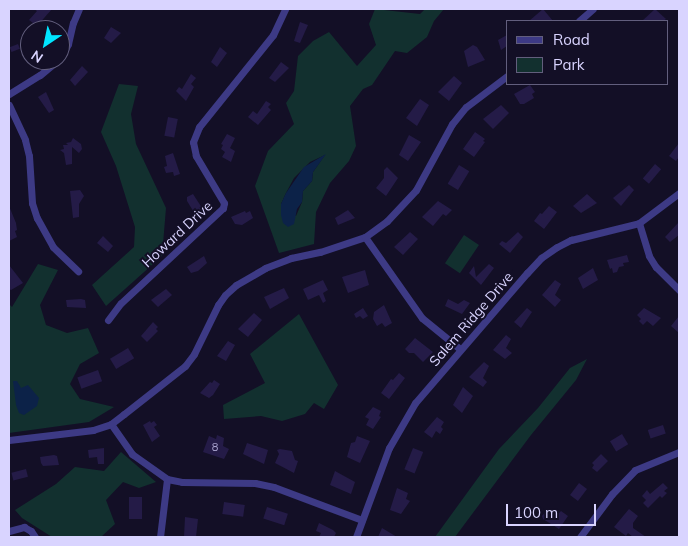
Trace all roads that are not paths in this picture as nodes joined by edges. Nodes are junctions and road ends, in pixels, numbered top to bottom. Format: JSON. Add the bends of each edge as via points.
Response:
{"nodes":[{"id":1,"x":79,"y":9,"type":"edge"},
{"id":2,"x":285,"y":9,"type":"edge"},
{"id":3,"x":593,"y":9,"type":"edge"},
{"id":4,"x":580,"y":20,"type":"edge"},
{"id":5,"x":70,"y":36,"type":"edge"},
{"id":6,"x":46,"y":70,"type":"edge"},
{"id":7,"x":506,"y":77,"type":"edge"},
{"id":8,"x":9,"y":94,"type":"edge"},
{"id":9,"x":9,"y":105,"type":"edge"},
{"id":10,"x":679,"y":193,"type":"edge"},
{"id":11,"x":639,"y":223,"type":"junction"},
{"id":12,"x":365,"y":237,"type":"junction"},
{"id":13,"x":78,"y":271,"type":"dead end"},
{"id":14,"x":679,"y":290,"type":"edge"},
{"id":15,"x":108,"y":320,"type":"dead end"},
{"id":16,"x":460,"y":349,"type":"junction"},
{"id":17,"x":110,"y":424,"type":"junction"},
{"id":18,"x":9,"y":440,"type":"edge"},
{"id":19,"x":679,"y":452,"type":"edge"},
{"id":20,"x":167,"y":479,"type":"junction"},
{"id":21,"x":362,"y":520,"type":"junction"},
{"id":22,"x":9,"y":531,"type":"edge"},
{"id":23,"x":35,"y":537,"type":"edge"},
{"id":24,"x":160,"y":537,"type":"edge"},
{"id":25,"x":356,"y":537,"type":"edge"},
{"id":26,"x":580,"y":537,"type":"edge"}],
"edges":[{"from":1,"to":5,"type":"street"},
{"from":2,"to":15,"type":"street","name":"Howard Drive","via":[[273,35],[199,127],[193,142],[196,156],[224,203],[223,208],[121,303]]},
{"from":3,"to":4,"type":"street"},
{"from":6,"to":8,"type":"street"},
{"from":7,"to":12,"type":"street","via":[[466,107],[452,124],[416,190],[387,221]]},
{"from":9,"to":13,"type":"street","via":[[29,156],[32,203],[37,218],[53,247]]},
{"from":10,"to":11,"type":"street","name":"Salem Ridge Drive"},
{"from":11,"to":14,"type":"street","via":[[656,268]]},
{"from":11,"to":16,"type":"street","name":"Salem Ridge Drive","via":[[571,240],[541,258]]},
{"from":12,"to":16,"type":"street","via":[[422,318]]},
{"from":12,"to":17,"type":"street","via":[[291,258],[236,285],[218,306],[185,366]]},
{"from":16,"to":21,"type":"street","name":"Salem Ridge Drive","via":[[400,426]]},
{"from":17,"to":18,"type":"street","via":[[79,432]]},
{"from":17,"to":20,"type":"street","via":[[132,454]]},
{"from":19,"to":26,"type":"street","via":[[635,470],[612,494]]},
{"from":20,"to":21,"type":"street","via":[[274,486]]},
{"from":20,"to":24,"type":"street"},
{"from":21,"to":25,"type":"street","name":"Salem Ridge Drive"},
{"from":22,"to":23,"type":"street","via":[[24,527]]}]}
